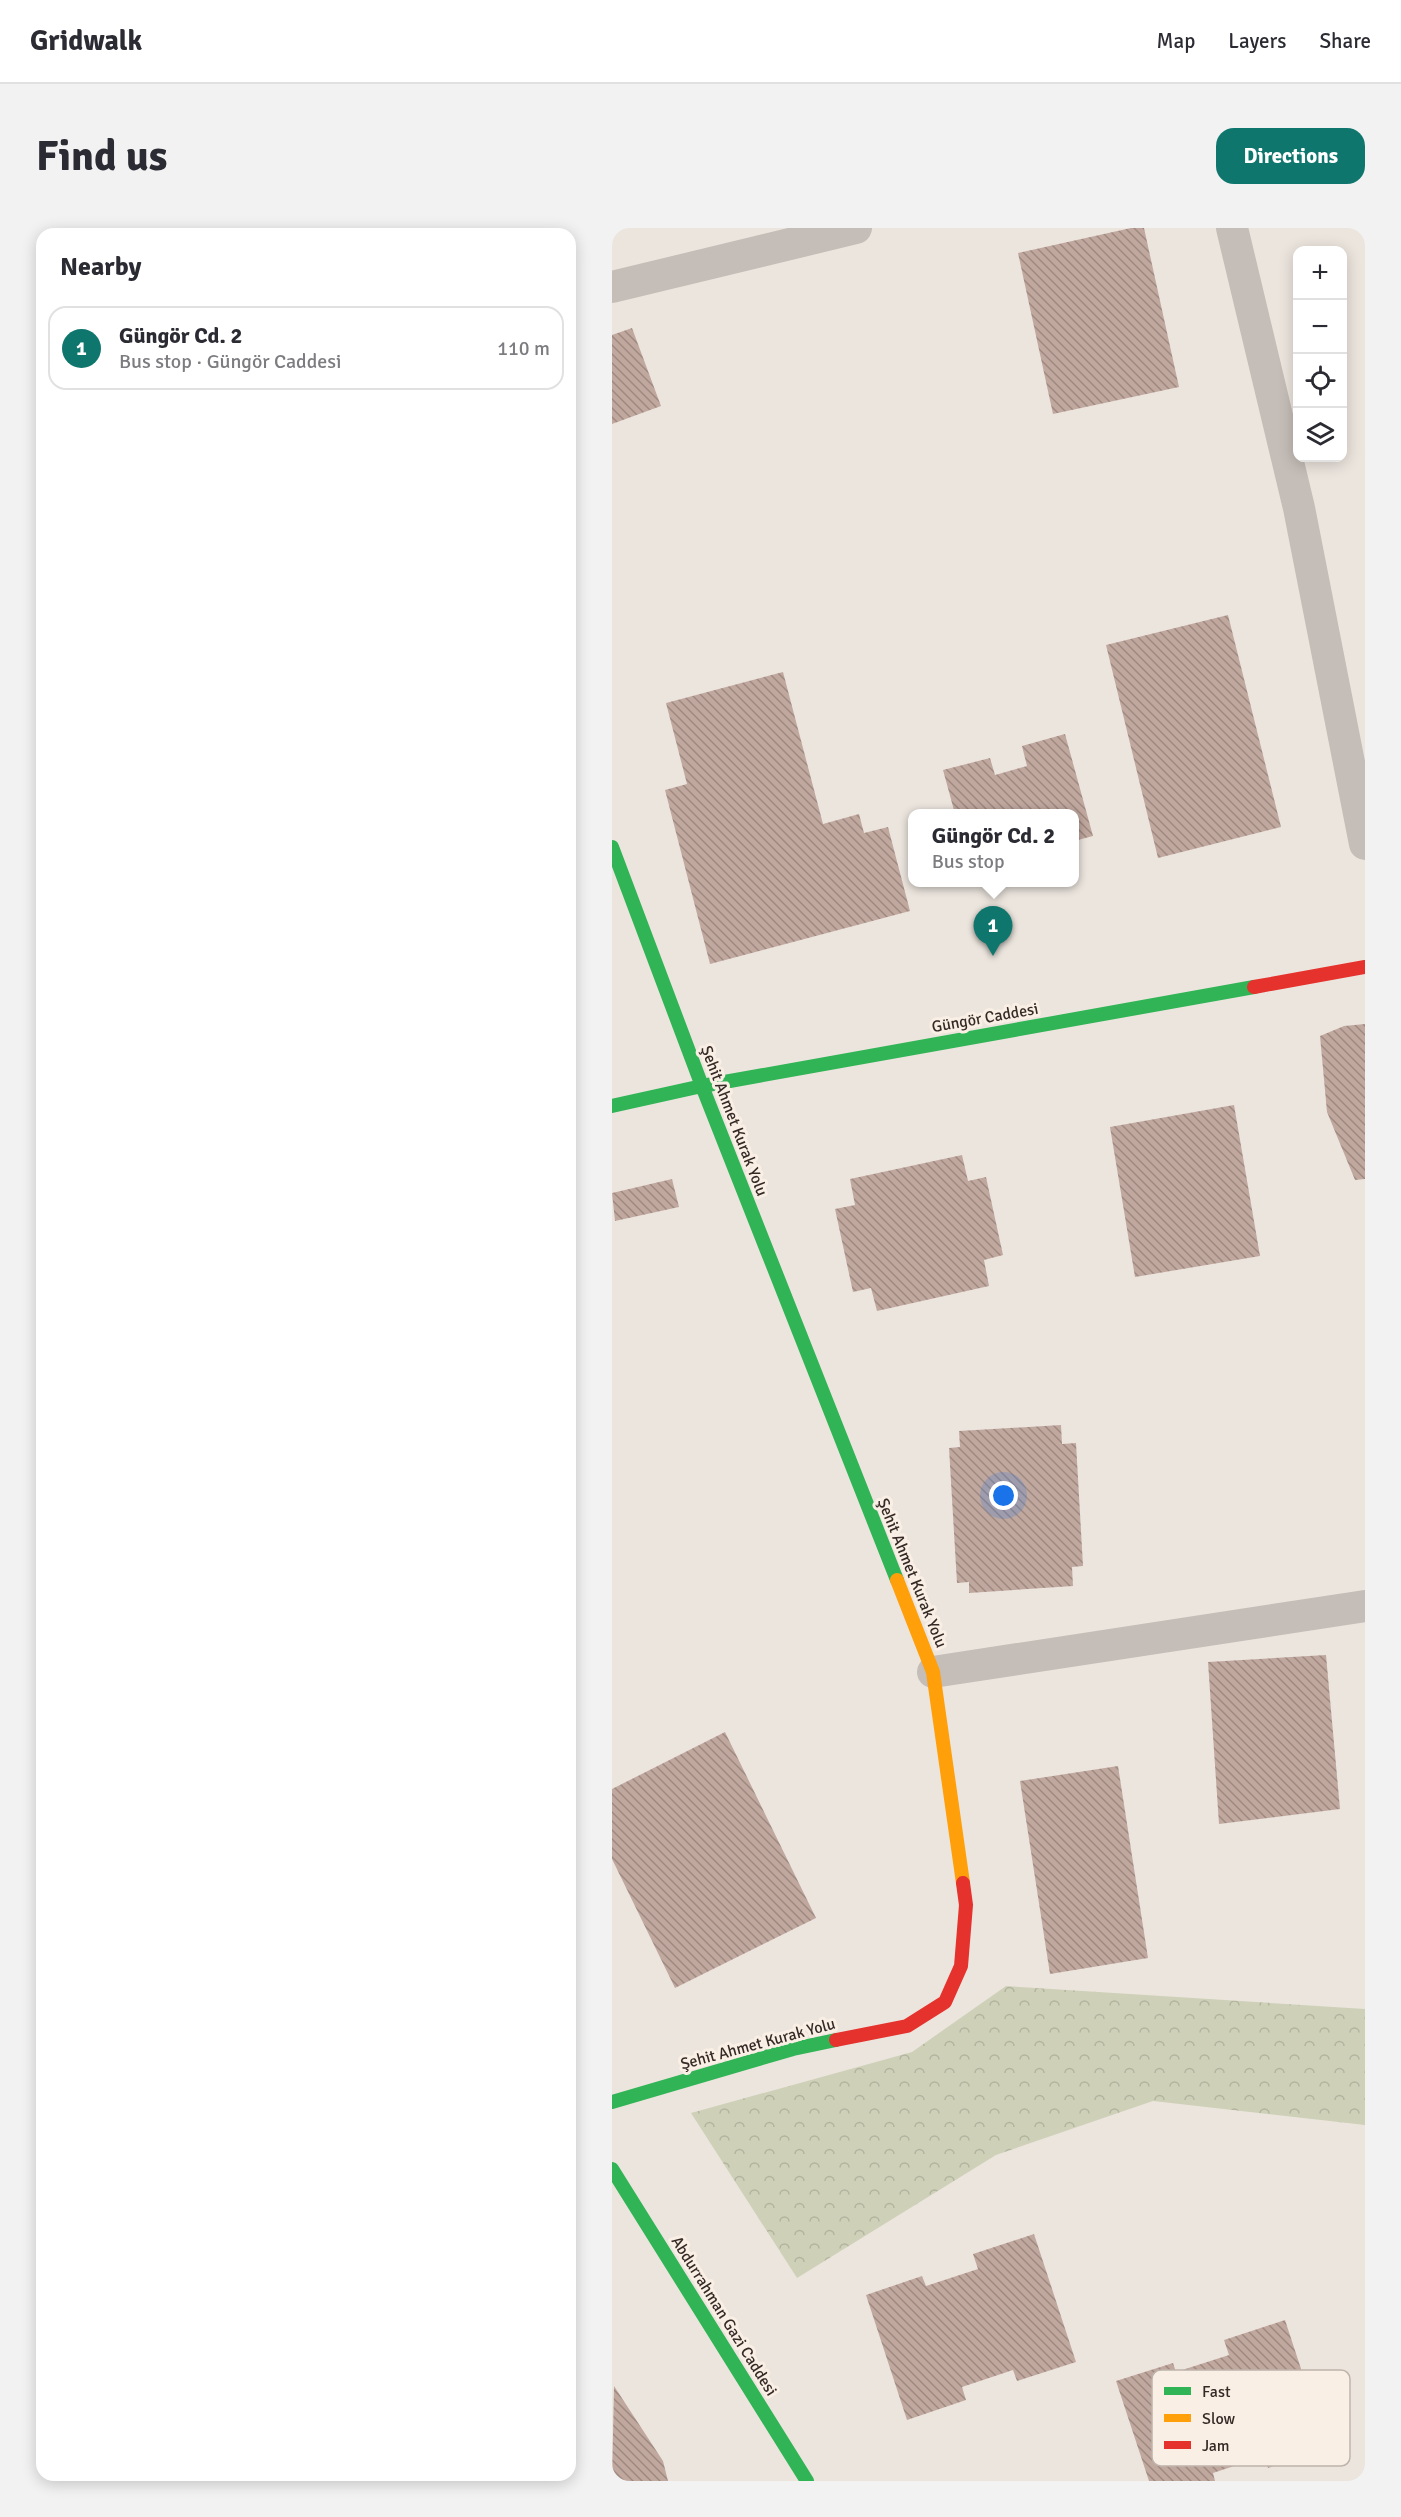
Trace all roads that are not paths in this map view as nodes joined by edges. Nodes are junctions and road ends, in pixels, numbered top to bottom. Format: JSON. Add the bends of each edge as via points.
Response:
{"nodes":[{"id":1,"x":856,"y":228,"type":"edge"},
{"id":2,"x":1232,"y":228,"type":"edge"},
{"id":3,"x":612,"y":287,"type":"edge"},
{"id":4,"x":1365,"y":844,"type":"edge"},
{"id":5,"x":612,"y":847,"type":"edge"},
{"id":6,"x":1365,"y":967,"type":"edge"},
{"id":7,"x":702,"y":1086,"type":"junction"},
{"id":8,"x":612,"y":1106,"type":"edge"},
{"id":9,"x":1365,"y":1606,"type":"edge"},
{"id":10,"x":933,"y":1672,"type":"junction"},
{"id":11,"x":612,"y":2102,"type":"edge"},
{"id":12,"x":612,"y":2169,"type":"edge"},
{"id":13,"x":807,"y":2481,"type":"edge"}],
"edges":[{"from":1,"to":3,"type":"street"},
{"from":2,"to":4,"type":"street","via":[[1299,508]]},
{"from":5,"to":7,"type":"street","name":"Şehit Ahmet Kurak Yolu"},
{"from":6,"to":7,"type":"street","name":"Güngör Caddesi"},
{"from":7,"to":8,"type":"street","name":"Güngör Caddesi"},
{"from":7,"to":10,"type":"street","name":"Şehit Ahmet Kurak Yolu"},
{"from":9,"to":10,"type":"street"},
{"from":10,"to":11,"type":"street","name":"Şehit Ahmet Kurak Yolu","via":[[966,1905],[961,1966],[945,2002],[907,2026],[793,2049]]},
{"from":12,"to":13,"type":"street","name":"Abdurrahman Gazi Caddesi"}]}
